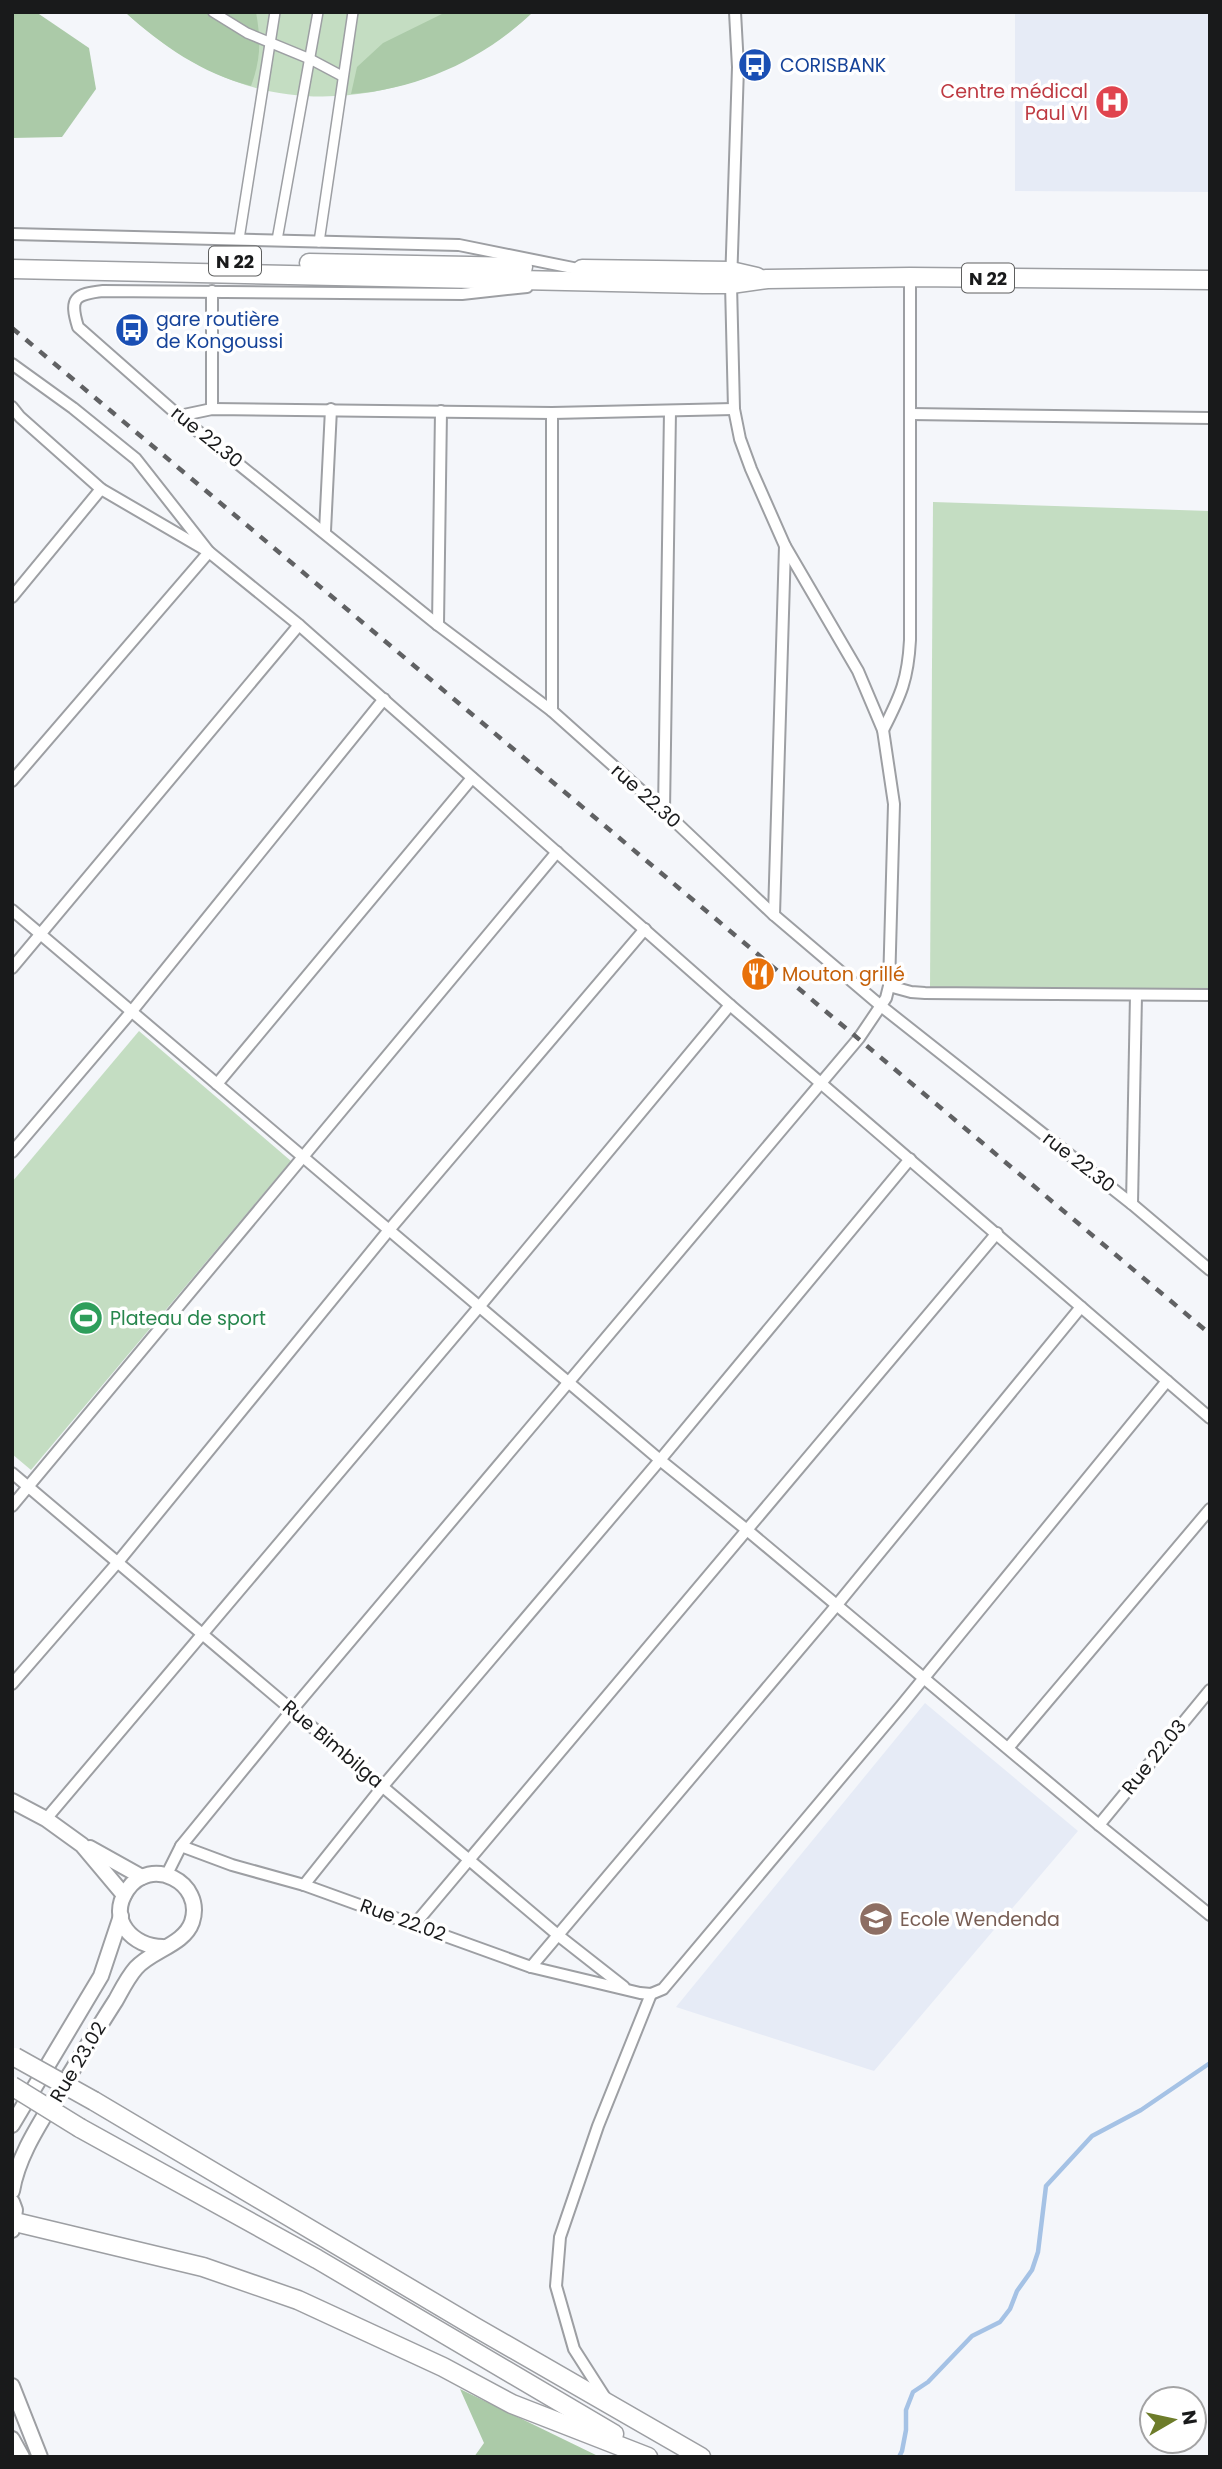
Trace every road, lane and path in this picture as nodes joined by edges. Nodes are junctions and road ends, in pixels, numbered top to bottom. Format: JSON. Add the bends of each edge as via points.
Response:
{"nodes":[{"id":1,"x":212,"y":12,"type":"edge"},
{"id":2,"x":275,"y":12,"type":"edge"},
{"id":3,"x":318,"y":12,"type":"edge"},
{"id":4,"x":353,"y":12,"type":"edge"},
{"id":5,"x":735,"y":12,"type":"edge"},
{"id":6,"x":270,"y":43,"type":"junction"},
{"id":7,"x":310,"y":59,"type":"junction"},
{"id":8,"x":342,"y":76,"type":"junction"},
{"id":9,"x":12,"y":233,"type":"edge"},
{"id":10,"x":239,"y":239,"type":"junction"},
{"id":11,"x":277,"y":240,"type":"junction"},
{"id":12,"x":319,"y":242,"type":"junction"},
{"id":13,"x":12,"y":257,"type":"edge"},
{"id":14,"x":12,"y":269,"type":"edge"},
{"id":15,"x":578,"y":275,"type":"junction"},
{"id":16,"x":731,"y":277,"type":"junction"},
{"id":17,"x":910,"y":277,"type":"junction"},
{"id":18,"x":1210,"y":280,"type":"edge"},
{"id":19,"x":212,"y":291,"type":"junction"},
{"id":20,"x":12,"y":364,"type":"edge"},
{"id":21,"x":12,"y":407,"type":"edge"},
{"id":22,"x":212,"y":409,"type":"junction"},
{"id":23,"x":331,"y":409,"type":"junction"},
{"id":24,"x":734,"y":409,"type":"junction"},
{"id":25,"x":441,"y":411,"type":"junction"},
{"id":26,"x":670,"y":411,"type":"junction"},
{"id":27,"x":552,"y":413,"type":"junction"},
{"id":28,"x":910,"y":414,"type":"junction"},
{"id":29,"x":179,"y":416,"type":"junction"},
{"id":30,"x":20,"y":417,"type":"junction"},
{"id":31,"x":1210,"y":418,"type":"edge"},
{"id":32,"x":12,"y":426,"type":"edge"},
{"id":33,"x":101,"y":489,"type":"junction"},
{"id":34,"x":325,"y":531,"type":"junction"},
{"id":35,"x":785,"y":546,"type":"junction"},
{"id":36,"x":209,"y":552,"type":"junction"},
{"id":37,"x":12,"y":597,"type":"edge"},
{"id":38,"x":299,"y":625,"type":"junction"},
{"id":39,"x":438,"y":625,"type":"junction"},
{"id":40,"x":384,"y":699,"type":"junction"},
{"id":41,"x":552,"y":711,"type":"junction"},
{"id":42,"x":883,"y":730,"type":"junction"},
{"id":43,"x":472,"y":778,"type":"junction"},
{"id":44,"x":12,"y":781,"type":"edge"},
{"id":45,"x":664,"y":811,"type":"junction"},
{"id":46,"x":557,"y":852,"type":"junction"},
{"id":47,"x":12,"y":910,"type":"edge"},
{"id":48,"x":774,"y":915,"type":"junction"},
{"id":49,"x":645,"y":929,"type":"junction"},
{"id":50,"x":41,"y":934,"type":"junction"},
{"id":51,"x":12,"y":968,"type":"edge"},
{"id":52,"x":889,"y":986,"type":"junction"},
{"id":53,"x":1136,"y":995,"type":"junction"},
{"id":54,"x":1210,"y":995,"type":"edge"},
{"id":55,"x":730,"y":1005,"type":"junction"},
{"id":56,"x":881,"y":1006,"type":"junction"},
{"id":57,"x":132,"y":1011,"type":"junction"},
{"id":58,"x":822,"y":1082,"type":"junction"},
{"id":59,"x":217,"y":1084,"type":"junction"},
{"id":60,"x":12,"y":1152,"type":"edge"},
{"id":61,"x":303,"y":1157,"type":"junction"},
{"id":62,"x":910,"y":1159,"type":"junction"},
{"id":63,"x":1132,"y":1204,"type":"junction"},
{"id":64,"x":389,"y":1230,"type":"junction"},
{"id":65,"x":997,"y":1233,"type":"junction"},
{"id":66,"x":1210,"y":1270,"type":"edge"},
{"id":67,"x":479,"y":1307,"type":"junction"},
{"id":68,"x":1081,"y":1307,"type":"junction"},
{"id":69,"x":1167,"y":1381,"type":"junction"},
{"id":70,"x":569,"y":1383,"type":"junction"},
{"id":71,"x":1210,"y":1418,"type":"edge"},
{"id":72,"x":660,"y":1460,"type":"junction"},
{"id":73,"x":12,"y":1473,"type":"edge"},
{"id":74,"x":28,"y":1487,"type":"junction"},
{"id":75,"x":12,"y":1506,"type":"edge"},
{"id":76,"x":1210,"y":1510,"type":"edge"},
{"id":77,"x":747,"y":1530,"type":"junction"},
{"id":78,"x":118,"y":1562,"type":"junction"},
{"id":79,"x":836,"y":1606,"type":"junction"},
{"id":80,"x":202,"y":1633,"type":"junction"},
{"id":81,"x":925,"y":1677,"type":"junction"},
{"id":82,"x":12,"y":1684,"type":"edge"},
{"id":83,"x":1210,"y":1689,"type":"edge"},
{"id":84,"x":292,"y":1710,"type":"junction"},
{"id":85,"x":1008,"y":1748,"type":"junction"},
{"id":86,"x":383,"y":1786,"type":"junction"},
{"id":87,"x":12,"y":1801,"type":"edge"},
{"id":88,"x":46,"y":1819,"type":"junction"},
{"id":89,"x":1099,"y":1825,"type":"junction"},
{"id":90,"x":82,"y":1844,"type":"junction"},
{"id":91,"x":181,"y":1846,"type":"junction"},
{"id":92,"x":469,"y":1860,"type":"junction"},
{"id":93,"x":167,"y":1874,"type":"junction"},
{"id":94,"x":142,"y":1877,"type":"junction"},
{"id":95,"x":304,"y":1885,"type":"junction"},
{"id":96,"x":124,"y":1895,"type":"junction"},
{"id":97,"x":1208,"y":1911,"type":"edge"},
{"id":98,"x":121,"y":1916,"type":"junction"},
{"id":99,"x":415,"y":1924,"type":"junction"},
{"id":100,"x":559,"y":1936,"type":"junction"},
{"id":101,"x":163,"y":1947,"type":"junction"},
{"id":102,"x":531,"y":1967,"type":"junction"},
{"id":103,"x":626,"y":1989,"type":"junction"},
{"id":104,"x":651,"y":1994,"type":"junction"},
{"id":105,"x":14,"y":2056,"type":"edge"},
{"id":106,"x":12,"y":2087,"type":"edge"},
{"id":107,"x":12,"y":2125,"type":"edge"},
{"id":108,"x":12,"y":2191,"type":"edge"},
{"id":109,"x":12,"y":2202,"type":"edge"},
{"id":110,"x":14,"y":2226,"type":"edge"},
{"id":111,"x":12,"y":2386,"type":"edge"},
{"id":112,"x":610,"y":2404,"type":"junction"},
{"id":113,"x":12,"y":2439,"type":"edge"},
{"id":114,"x":22,"y":2457,"type":"edge"},
{"id":115,"x":40,"y":2457,"type":"edge"},
{"id":116,"x":650,"y":2457,"type":"edge"},
{"id":117,"x":701,"y":2457,"type":"edge"}],
"edges":[{"from":1,"to":6,"type":"street"},
{"from":2,"to":6,"type":"street"},
{"from":3,"to":7,"type":"street"},
{"from":4,"to":8,"type":"street"},
{"from":5,"to":16,"type":"street","via":[[738,67]]},
{"from":6,"to":7,"type":"street"},
{"from":6,"to":10,"type":"street"},
{"from":7,"to":8,"type":"street"},
{"from":7,"to":11,"type":"street"},
{"from":8,"to":12,"type":"street"},
{"from":9,"to":10,"type":"street"},
{"from":10,"to":11,"type":"street"},
{"from":11,"to":12,"type":"street"},
{"from":12,"to":15,"type":"street","via":[[459,245]]},
{"from":13,"to":15,"type":"main road","number":"N 22"},
{"from":14,"to":15,"type":"main road","number":"N 22"},
{"from":15,"to":16,"type":"main road","number":"N 22"},
{"from":15,"to":19,"type":"street","via":[[462,295]]},
{"from":16,"to":17,"type":"main road","number":"N 22"},
{"from":16,"to":24,"type":"street"},
{"from":17,"to":18,"type":"main road","number":"N 22"},
{"from":17,"to":28,"type":"street"},
{"from":19,"to":22,"type":"street"},
{"from":19,"to":29,"type":"street","name":"rue 22.30","via":[[81,293],[75,305],[78,327]]},
{"from":20,"to":36,"type":"street","via":[[136,459]]},
{"from":21,"to":30,"type":"street"},
{"from":22,"to":23,"type":"street"},
{"from":22,"to":29,"type":"street"},
{"from":23,"to":25,"type":"street"},
{"from":23,"to":34,"type":"street"},
{"from":24,"to":26,"type":"street"},
{"from":24,"to":35,"type":"street","via":[[751,469]]},
{"from":25,"to":27,"type":"street"},
{"from":25,"to":39,"type":"street"},
{"from":26,"to":27,"type":"street"},
{"from":26,"to":45,"type":"street"},
{"from":27,"to":41,"type":"street"},
{"from":28,"to":31,"type":"street"},
{"from":28,"to":42,"type":"street","via":[[908,671]]},
{"from":29,"to":34,"type":"street","name":"rue 22.30"},
{"from":30,"to":32,"type":"street"},
{"from":30,"to":33,"type":"street"},
{"from":33,"to":36,"type":"street"},
{"from":33,"to":37,"type":"street"},
{"from":34,"to":39,"type":"street","name":"rue 22.30"},
{"from":35,"to":42,"type":"street","via":[[858,671]]},
{"from":35,"to":48,"type":"street"},
{"from":36,"to":38,"type":"street"},
{"from":36,"to":44,"type":"street"},
{"from":38,"to":40,"type":"street"},
{"from":38,"to":50,"type":"street"},
{"from":39,"to":41,"type":"street","name":"rue 22.30"},
{"from":40,"to":43,"type":"street"},
{"from":40,"to":57,"type":"street"},
{"from":41,"to":45,"type":"street","name":"rue 22.30"},
{"from":42,"to":52,"type":"street","via":[[894,804]]},
{"from":43,"to":46,"type":"street"},
{"from":43,"to":59,"type":"street"},
{"from":45,"to":48,"type":"street","name":"rue 22.30"},
{"from":46,"to":49,"type":"street"},
{"from":46,"to":61,"type":"street"},
{"from":47,"to":50,"type":"street"},
{"from":48,"to":56,"type":"street","name":"rue 22.30"},
{"from":49,"to":55,"type":"street"},
{"from":49,"to":64,"type":"street"},
{"from":50,"to":51,"type":"street"},
{"from":50,"to":57,"type":"street"},
{"from":52,"to":53,"type":"street","via":[[925,993]]},
{"from":52,"to":56,"type":"street"},
{"from":53,"to":54,"type":"street"},
{"from":53,"to":63,"type":"street"},
{"from":55,"to":58,"type":"street"},
{"from":55,"to":67,"type":"street"},
{"from":56,"to":58,"type":"street"},
{"from":56,"to":63,"type":"street","name":"rue 22.30"},
{"from":57,"to":59,"type":"street"},
{"from":57,"to":60,"type":"street"},
{"from":58,"to":62,"type":"street"},
{"from":58,"to":70,"type":"street"},
{"from":59,"to":61,"type":"street"},
{"from":61,"to":64,"type":"street"},
{"from":61,"to":74,"type":"street"},
{"from":62,"to":65,"type":"street"},
{"from":62,"to":72,"type":"street"},
{"from":63,"to":66,"type":"street","name":"rue 22.30"},
{"from":64,"to":67,"type":"street"},
{"from":64,"to":78,"type":"street"},
{"from":65,"to":68,"type":"street"},
{"from":65,"to":77,"type":"street"},
{"from":67,"to":70,"type":"street"},
{"from":67,"to":80,"type":"street"},
{"from":68,"to":69,"type":"street"},
{"from":68,"to":79,"type":"street"},
{"from":69,"to":71,"type":"street"},
{"from":69,"to":81,"type":"street"},
{"from":70,"to":72,"type":"street"},
{"from":70,"to":84,"type":"street"},
{"from":72,"to":77,"type":"street"},
{"from":72,"to":86,"type":"street"},
{"from":73,"to":74,"type":"street","name":"Rue Bimbilga"},
{"from":74,"to":75,"type":"street"},
{"from":74,"to":78,"type":"street","name":"Rue Bimbilga"},
{"from":76,"to":85,"type":"street"},
{"from":77,"to":79,"type":"street"},
{"from":77,"to":92,"type":"street"},
{"from":78,"to":80,"type":"street","name":"Rue Bimbilga"},
{"from":78,"to":82,"type":"street"},
{"from":79,"to":81,"type":"street"},
{"from":79,"to":100,"type":"street"},
{"from":80,"to":84,"type":"street","name":"Rue Bimbilga"},
{"from":80,"to":88,"type":"street"},
{"from":81,"to":85,"type":"street"},
{"from":81,"to":104,"type":"street","via":[[663,1989]]},
{"from":83,"to":89,"type":"street","name":"Rue 22.03"},
{"from":84,"to":86,"type":"street","name":"Rue Bimbilga"},
{"from":84,"to":91,"type":"street"},
{"from":85,"to":89,"type":"street"},
{"from":86,"to":92,"type":"street","name":"Rue Bimbilga"},
{"from":86,"to":95,"type":"street"},
{"from":87,"to":88,"type":"street"},
{"from":88,"to":90,"type":"street"},
{"from":89,"to":97,"type":"street"},
{"from":90,"to":94,"type":"street"},
{"from":90,"to":96,"type":"street"},
{"from":91,"to":93,"type":"street"},
{"from":91,"to":95,"type":"street","name":"Rue 22.02"},
{"from":92,"to":99,"type":"street"},
{"from":92,"to":100,"type":"street","name":"Rue Bimbilga"},
{"from":93,"to":94,"type":"street"},
{"from":93,"to":101,"type":"street","name":"Rue 23.02","via":[[187,1888],[194,1912],[185,1935]]},
{"from":94,"to":96,"type":"street"},
{"from":95,"to":99,"type":"street","name":"Rue 22.02"},
{"from":96,"to":98,"type":"street","name":"Rue 23.02"},
{"from":98,"to":101,"type":"street","via":[[124,1927],[139,1942]]},
{"from":98,"to":107,"type":"street","name":"Rue 23.02","via":[[101,1976]]},
{"from":99,"to":102,"type":"street","name":"Rue 22.02"},
{"from":100,"to":102,"type":"street"},
{"from":100,"to":103,"type":"street","name":"Rue Bimbilga"},
{"from":101,"to":108,"type":"street","name":"Rue 23.02","via":[[135,1969],[91,2038],[34,2134]]},
{"from":102,"to":103,"type":"street","name":"Rue 22.02"},
{"from":103,"to":104,"type":"street","name":"Rue Bimbilga"},
{"from":104,"to":112,"type":"street","via":[[560,2237],[556,2286],[575,2349]]},
{"from":105,"to":112,"type":"main road","bridge":true},
{"from":106,"to":116,"type":"main road","bridge":true,"via":[[317,2259]]},
{"from":109,"to":110,"type":"street"},
{"from":110,"to":116,"type":"main road","via":[[203,2267],[298,2300],[512,2404]]},
{"from":111,"to":115,"type":"street"},
{"from":112,"to":117,"type":"main road"},
{"from":113,"to":114,"type":"street"}]}
